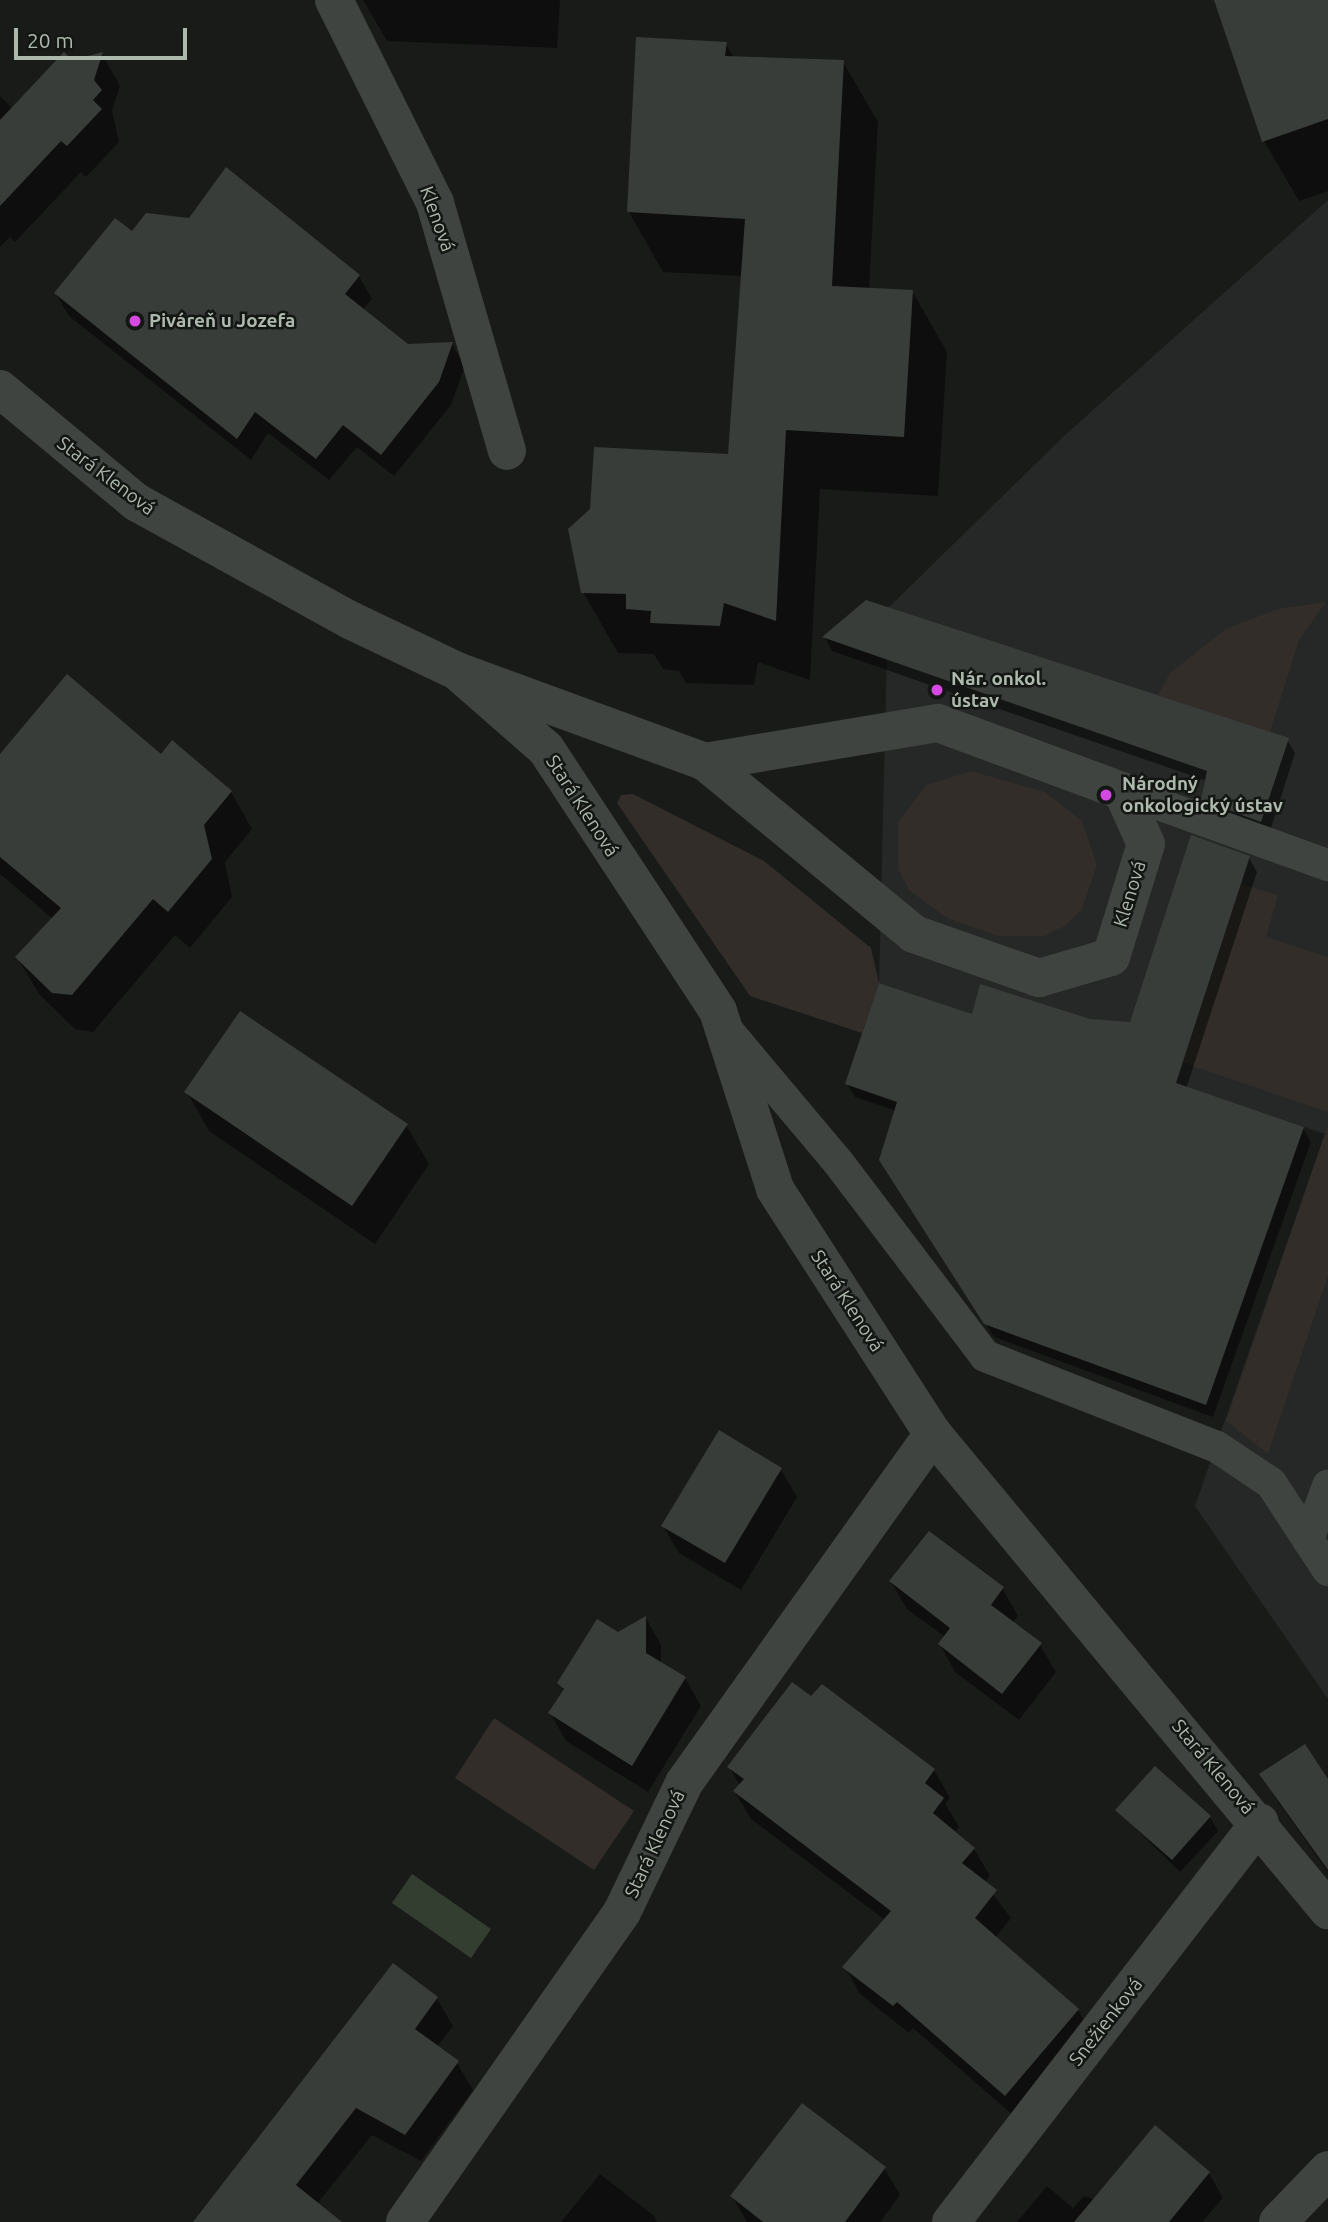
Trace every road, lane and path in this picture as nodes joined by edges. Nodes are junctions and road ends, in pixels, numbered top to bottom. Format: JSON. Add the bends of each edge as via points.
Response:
{"nodes":[{"id":1,"x":334,"y":0,"type":"edge"},
{"id":2,"x":0,"y":390,"type":"edge"},
{"id":3,"x":507,"y":451,"type":"dead end"},
{"id":4,"x":457,"y":671,"type":"junction"},
{"id":5,"x":705,"y":762,"type":"junction"},
{"id":6,"x":1122,"y":791,"type":"junction"},
{"id":7,"x":1328,"y":865,"type":"edge"},
{"id":8,"x":728,"y":1031,"type":"junction"},
{"id":9,"x":933,"y":1434,"type":"junction"},
{"id":10,"x":1328,"y":1486,"type":"edge"},
{"id":11,"x":1308,"y":1539,"type":"junction"},
{"id":12,"x":1328,"y":1570,"type":"edge"},
{"id":13,"x":1260,"y":1822,"type":"junction"},
{"id":14,"x":1328,"y":1910,"type":"edge"},
{"id":15,"x":1328,"y":2170,"type":"edge"},
{"id":16,"x":405,"y":2222,"type":"edge"},
{"id":17,"x":951,"y":2222,"type":"edge"},
{"id":18,"x":1278,"y":2222,"type":"edge"}],
"edges":[{"from":1,"to":3,"type":"street","name":"Klenová","via":[[435,203]]},
{"from":2,"to":4,"type":"street","name":"Stará Klenová","via":[[99,475],[169,523]]},
{"from":4,"to":5,"type":"street","name":"Klenová"},
{"from":4,"to":8,"type":"street","name":"Stará Klenová","via":[[545,749]]},
{"from":5,"to":6,"type":"street","name":"Klenová","via":[[938,723]]},
{"from":5,"to":6,"type":"street","name":"Klenová","via":[[914,934],[1039,978],[1111,957],[1146,844]]},
{"from":6,"to":7,"type":"lane"},
{"from":8,"to":9,"type":"street","name":"Stará Klenová","via":[[775,1189]]},
{"from":8,"to":11,"type":"lane","via":[[838,1162],[985,1356],[1217,1447],[1271,1483]]},
{"from":9,"to":13,"type":"street","name":"Stará Klenová"},
{"from":9,"to":16,"type":"street","name":"Stará Klenová","via":[[684,1783],[622,1912]]},
{"from":10,"to":11,"type":"lane"},
{"from":11,"to":12,"type":"lane"},
{"from":13,"to":14,"type":"street","name":"Stará Klenová"},
{"from":13,"to":17,"type":"street","name":"Snežienková"},
{"from":15,"to":18,"type":"street"}]}
